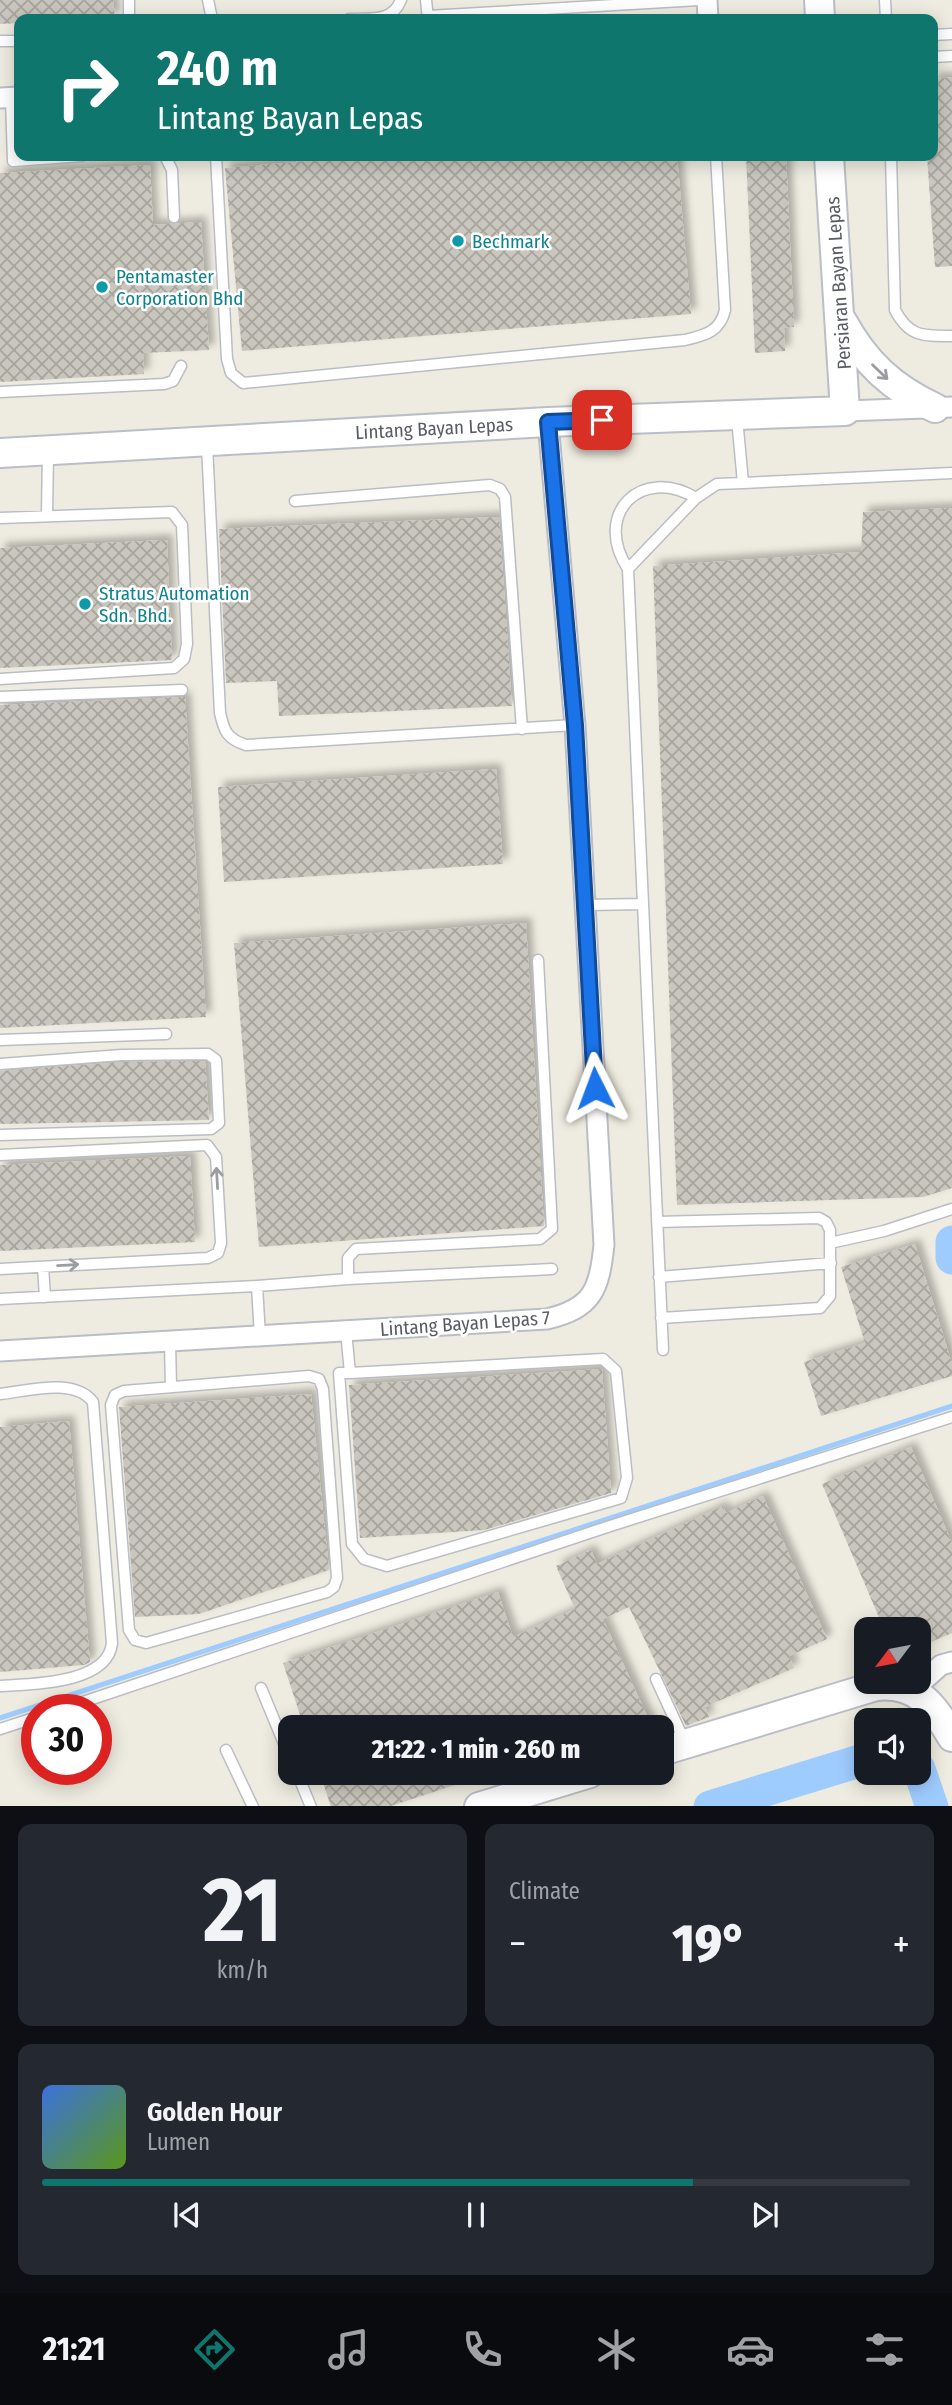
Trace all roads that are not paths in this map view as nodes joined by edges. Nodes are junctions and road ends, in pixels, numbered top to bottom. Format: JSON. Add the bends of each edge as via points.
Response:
{"nodes":[{"id":1,"x":699,"y":0,"type":"edge"},
{"id":2,"x":476,"y":14,"type":"edge"},
{"id":3,"x":10,"y":97,"type":"edge"},
{"id":4,"x":14,"y":161,"type":"edge"},
{"id":5,"x":168,"y":161,"type":"edge"},
{"id":6,"x":216,"y":161,"type":"edge"},
{"id":7,"x":716,"y":161,"type":"edge"},
{"id":8,"x":829,"y":161,"type":"edge"},
{"id":9,"x":891,"y":161,"type":"edge"},
{"id":10,"x":174,"y":217,"type":"dead end"},
{"id":11,"x":841,"y":319,"type":"junction"},
{"id":12,"x":952,"y":336,"type":"edge"},
{"id":13,"x":181,"y":366,"type":"dead end"},
{"id":14,"x":0,"y":392,"type":"edge"},
{"id":15,"x":944,"y":408,"type":"edge"},
{"id":16,"x":845,"y":411,"type":"junction"},
{"id":17,"x":737,"y":414,"type":"junction"},
{"id":18,"x":548,"y":422,"type":"junction"},
{"id":19,"x":207,"y":439,"type":"junction"},
{"id":20,"x":48,"y":450,"type":"junction"},
{"id":21,"x":0,"y":453,"type":"edge"},
{"id":22,"x":952,"y":473,"type":"edge"},
{"id":23,"x":743,"y":483,"type":"junction"},
{"id":24,"x":696,"y":498,"type":"junction"},
{"id":25,"x":295,"y":501,"type":"dead end"},
{"id":26,"x":47,"y":515,"type":"junction"},
{"id":27,"x":0,"y":518,"type":"edge"},
{"id":28,"x":628,"y":569,"type":"junction"},
{"id":29,"x":0,"y":679,"type":"edge"},
{"id":30,"x":182,"y":690,"type":"dead end"},
{"id":31,"x":0,"y":697,"type":"edge"},
{"id":32,"x":575,"y":725,"type":"junction"},
{"id":33,"x":522,"y":729,"type":"junction"},
{"id":34,"x":643,"y":904,"type":"junction"},
{"id":35,"x":585,"y":905,"type":"junction"},
{"id":36,"x":538,"y":960,"type":"dead end"},
{"id":37,"x":166,"y":1034,"type":"dead end"},
{"id":38,"x":0,"y":1040,"type":"edge"},
{"id":39,"x":0,"y":1065,"type":"edge"},
{"id":40,"x":0,"y":1135,"type":"edge"},
{"id":41,"x":0,"y":1155,"type":"edge"},
{"id":42,"x":952,"y":1209,"type":"edge"},
{"id":43,"x":657,"y":1222,"type":"junction"},
{"id":44,"x":830,"y":1242,"type":"junction"},
{"id":45,"x":831,"y":1263,"type":"junction"},
{"id":46,"x":43,"y":1267,"type":"junction"},
{"id":47,"x":0,"y":1269,"type":"edge"},
{"id":48,"x":552,"y":1269,"type":"dead end"},
{"id":49,"x":659,"y":1277,"type":"junction"},
{"id":50,"x":348,"y":1279,"type":"junction"},
{"id":51,"x":257,"y":1286,"type":"junction"},
{"id":52,"x":45,"y":1297,"type":"junction"},
{"id":53,"x":0,"y":1299,"type":"edge"},
{"id":54,"x":661,"y":1318,"type":"junction"},
{"id":55,"x":346,"y":1331,"type":"junction"},
{"id":56,"x":260,"y":1336,"type":"junction"},
{"id":57,"x":170,"y":1342,"type":"junction"},
{"id":58,"x":663,"y":1350,"type":"dead end"},
{"id":59,"x":0,"y":1351,"type":"edge"},
{"id":60,"x":350,"y":1373,"type":"junction"},
{"id":61,"x":171,"y":1387,"type":"junction"},
{"id":62,"x":0,"y":1394,"type":"edge"},
{"id":63,"x":952,"y":1417,"type":"edge"},
{"id":64,"x":952,"y":1662,"type":"edge"},
{"id":65,"x":931,"y":1674,"type":"edge"},
{"id":66,"x":656,"y":1679,"type":"dead end"},
{"id":67,"x":0,"y":1686,"type":"edge"},
{"id":68,"x":261,"y":1688,"type":"dead end"},
{"id":69,"x":854,"y":1693,"type":"edge"},
{"id":70,"x":107,"y":1694,"type":"edge"},
{"id":71,"x":915,"y":1694,"type":"edge"},
{"id":72,"x":665,"y":1715,"type":"edge"},
{"id":73,"x":21,"y":1722,"type":"edge"},
{"id":74,"x":0,"y":1729,"type":"edge"},
{"id":75,"x":278,"y":1729,"type":"edge"},
{"id":76,"x":952,"y":1737,"type":"edge"},
{"id":77,"x":674,"y":1748,"type":"edge"},
{"id":78,"x":226,"y":1750,"type":"dead end"},
{"id":79,"x":302,"y":1785,"type":"edge"},
{"id":80,"x":551,"y":1785,"type":"edge"},
{"id":81,"x":253,"y":1806,"type":"edge"},
{"id":82,"x":311,"y":1806,"type":"edge"},
{"id":83,"x":482,"y":1806,"type":"edge"}],
"edges":[{"from":1,"to":2,"type":"lane"},
{"from":3,"to":4,"type":"lane"},
{"from":5,"to":10,"type":"lane"},
{"from":6,"to":7,"type":"lane","via":[[226,359],[231,373],[243,383],[708,335],[722,324],[725,310]]},
{"from":8,"to":11,"type":"street","name":"Persiaran Bayan Lepas"},
{"from":9,"to":12,"type":"lane","via":[[895,310],[911,332]]},
{"from":11,"to":15,"type":"street","one_way":true,"via":[[857,348],[879,373],[905,394]]},
{"from":11,"to":16,"type":"street","name":"Persiaran Bayan Lepas"},
{"from":13,"to":14,"type":"lane","via":[[173,381],[164,384]]},
{"from":15,"to":16,"type":"street","name":"Lintang Bayan Lepas"},
{"from":16,"to":17,"type":"street","name":"Lintang Bayan Lepas"},
{"from":17,"to":18,"type":"street","name":"Lintang Bayan Lepas"},
{"from":17,"to":23,"type":"lane"},
{"from":18,"to":19,"type":"street","name":"Lintang Bayan Lepas"},
{"from":18,"to":32,"type":"street","name":"Lintang Bayan Lepas 7"},
{"from":19,"to":20,"type":"street","name":"Lintang Bayan Lepas"},
{"from":19,"to":33,"type":"lane","via":[[220,713],[225,733],[233,741],[246,745]]},
{"from":20,"to":21,"type":"street","name":"Lintang Bayan Lepas"},
{"from":20,"to":26,"type":"lane"},
{"from":22,"to":23,"type":"lane"},
{"from":23,"to":24,"type":"lane","via":[[717,484]]},
{"from":24,"to":28,"type":"lane"},
{"from":24,"to":28,"type":"lane","via":[[680,488],[662,485],[643,489],[628,500],[617,516],[614,534],[617,553]]},
{"from":25,"to":33,"type":"lane","via":[[490,485],[500,489],[505,497]]},
{"from":26,"to":27,"type":"lane"},
{"from":26,"to":29,"type":"lane","via":[[172,512],[178,517],[187,609],[184,659],[174,668]]},
{"from":28,"to":34,"type":"lane"},
{"from":30,"to":31,"type":"lane"},
{"from":32,"to":33,"type":"lane"},
{"from":32,"to":35,"type":"street","name":"Lintang Bayan Lepas 7"},
{"from":34,"to":35,"type":"lane"},
{"from":34,"to":43,"type":"lane"},
{"from":35,"to":55,"type":"street","name":"Lintang Bayan Lepas 7","via":[[604,1245],[600,1280],[588,1301],[573,1313],[547,1320]]},
{"from":36,"to":50,"type":"lane","via":[[552,1229],[540,1239],[361,1247],[348,1258]]},
{"from":37,"to":38,"type":"lane"},
{"from":39,"to":40,"type":"lane","via":[[122,1055],[208,1054],[216,1060],[220,1113],[219,1123],[211,1129]]},
{"from":46,"to":41,"type":"lane","one_way":true,"via":[[214,1256],[221,1243],[215,1152],[202,1144]]},
{"from":42,"to":44,"type":"lane"},
{"from":43,"to":44,"type":"lane","via":[[819,1217],[826,1222]]},
{"from":43,"to":49,"type":"lane"},
{"from":44,"to":45,"type":"lane"},
{"from":45,"to":49,"type":"lane"},
{"from":45,"to":54,"type":"lane","via":[[830,1296],[821,1308]]},
{"from":46,"to":47,"type":"lane"},
{"from":46,"to":52,"type":"lane"},
{"from":48,"to":50,"type":"lane"},
{"from":49,"to":54,"type":"lane"},
{"from":50,"to":51,"type":"lane"},
{"from":51,"to":52,"type":"lane"},
{"from":51,"to":56,"type":"lane"},
{"from":52,"to":53,"type":"lane"},
{"from":54,"to":58,"type":"lane"},
{"from":55,"to":56,"type":"street","name":"Lintang Bayan Lepas 7"},
{"from":55,"to":60,"type":"lane"},
{"from":56,"to":57,"type":"street","name":"Lintang Bayan Lepas 7"},
{"from":57,"to":59,"type":"street","name":"Lintang Bayan Lepas 7"},
{"from":57,"to":61,"type":"lane"},
{"from":60,"to":60,"type":"lane","via":[[339,1373],[352,1544],[364,1559],[387,1566],[621,1498],[627,1478],[616,1371],[603,1359]]},
{"from":61,"to":61,"type":"lane","via":[[119,1392],[112,1400],[131,1636],[146,1643],[331,1590],[337,1578],[319,1379],[309,1376]]},
{"from":62,"to":67,"type":"lane","via":[[67,1387],[87,1394],[93,1402],[111,1643],[107,1660],[92,1671],[40,1684]]},
{"from":63,"to":70,"type":"lane"},
{"from":64,"to":65,"type":"street"},
{"from":66,"to":72,"type":"lane"},
{"from":68,"to":75,"type":"lane"},
{"from":69,"to":77,"type":"street"},
{"from":71,"to":76,"type":"street","via":[[938,1714]]},
{"from":73,"to":74,"type":"lane"},
{"from":78,"to":81,"type":"lane"},
{"from":79,"to":82,"type":"lane"},
{"from":80,"to":83,"type":"street"}]}
